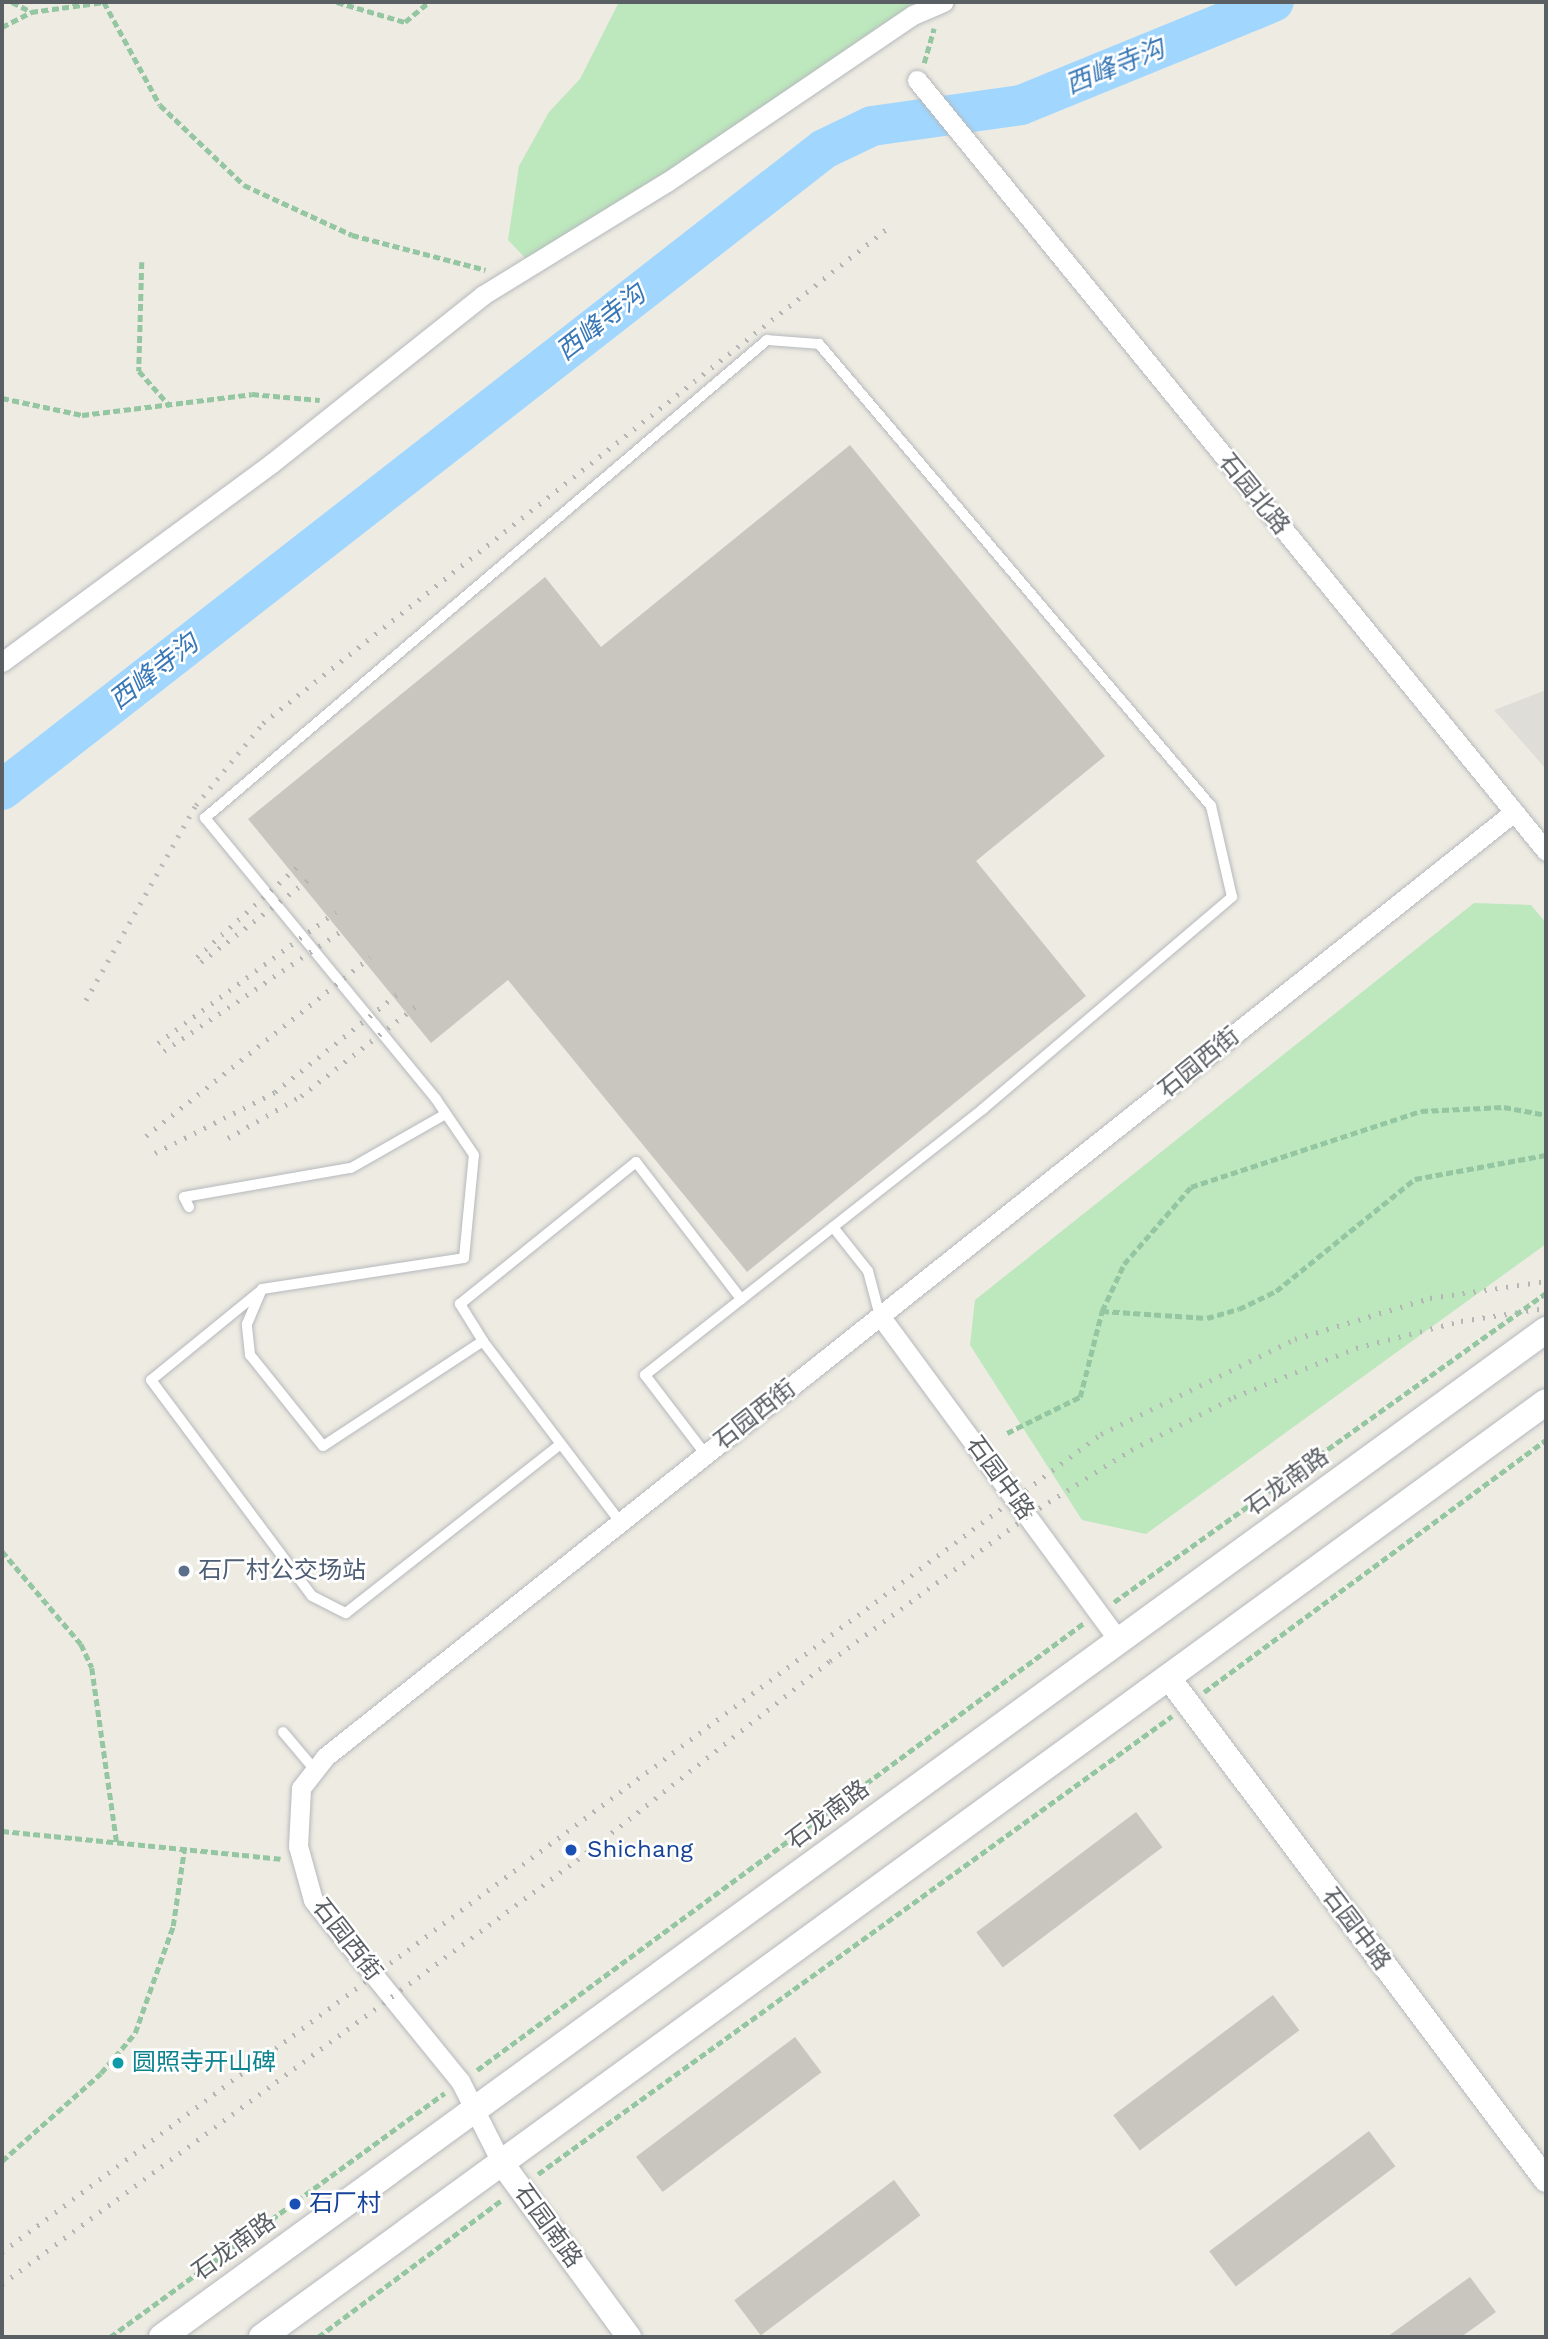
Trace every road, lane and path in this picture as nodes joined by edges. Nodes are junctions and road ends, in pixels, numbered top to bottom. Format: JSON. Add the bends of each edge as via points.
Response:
{"nodes":[{"id":1,"x":12,"y":2,"type":"edge"},
{"id":2,"x":104,"y":2,"type":"edge"},
{"id":3,"x":337,"y":2,"type":"edge"},
{"id":4,"x":429,"y":2,"type":"edge"},
{"id":5,"x":942,"y":3,"type":"edge"},
{"id":6,"x":31,"y":12,"type":"junction"},
{"id":7,"x":2,"y":27,"type":"edge"},
{"id":8,"x":917,"y":80,"type":"joint"},
{"id":9,"x":142,"y":262,"type":"dead end"},
{"id":10,"x":513,"y":277,"type":"junction"},
{"id":11,"x":2,"y":398,"type":"edge"},
{"id":12,"x":342,"y":402,"type":"junction"},
{"id":13,"x":170,"y":407,"type":"junction"},
{"id":14,"x":2,"y":662,"type":"edge"},
{"id":15,"x":1514,"y":812,"type":"junction"},
{"id":16,"x":1546,"y":851,"type":"edge"},
{"id":17,"x":444,"y":1115,"type":"junction"},
{"id":18,"x":1546,"y":1115,"type":"edge"},
{"id":19,"x":1546,"y":1156,"type":"edge"},
{"id":20,"x":189,"y":1207,"type":"dead end"},
{"id":21,"x":833,"y":1227,"type":"junction"},
{"id":22,"x":262,"y":1289,"type":"junction"},
{"id":23,"x":1546,"y":1293,"type":"edge"},
{"id":24,"x":741,"y":1299,"type":"junction"},
{"id":25,"x":1102,"y":1311,"type":"junction"},
{"id":26,"x":881,"y":1317,"type":"junction"},
{"id":27,"x":1546,"y":1330,"type":"edge"},
{"id":28,"x":483,"y":1341,"type":"junction"},
{"id":29,"x":1546,"y":1402,"type":"edge"},
{"id":30,"x":1007,"y":1433,"type":"dead end"},
{"id":31,"x":1546,"y":1440,"type":"edge"},
{"id":32,"x":561,"y":1444,"type":"junction"},
{"id":33,"x":706,"y":1455,"type":"junction"},
{"id":34,"x":621,"y":1522,"type":"junction"},
{"id":35,"x":2,"y":1551,"type":"edge"},
{"id":36,"x":1097,"y":1613,"type":"junction"},
{"id":37,"x":1119,"y":1641,"type":"junction"},
{"id":38,"x":1168,"y":1677,"type":"junction"},
{"id":39,"x":1188,"y":1705,"type":"junction"},
{"id":40,"x":283,"y":1732,"type":"dead end"},
{"id":41,"x":315,"y":1770,"type":"junction"},
{"id":42,"x":2,"y":1831,"type":"edge"},
{"id":43,"x":117,"y":1843,"type":"junction"},
{"id":44,"x":184,"y":1852,"type":"junction"},
{"id":45,"x":300,"y":1860,"type":"junction"},
{"id":46,"x":460,"y":2081,"type":"junction"},
{"id":47,"x":475,"y":2110,"type":"junction"},
{"id":48,"x":2,"y":2161,"type":"edge"},
{"id":49,"x":501,"y":2162,"type":"junction"},
{"id":50,"x":1546,"y":2180,"type":"edge"},
{"id":51,"x":520,"y":2187,"type":"junction"},
{"id":52,"x":110,"y":2337,"type":"edge"},
{"id":53,"x":162,"y":2337,"type":"edge"},
{"id":54,"x":262,"y":2337,"type":"edge"},
{"id":55,"x":318,"y":2337,"type":"edge"},
{"id":56,"x":629,"y":2337,"type":"edge"}],
"edges":[{"from":1,"to":6,"type":"path"},
{"from":2,"to":6,"type":"path"},
{"from":2,"to":10,"type":"path","via":[[160,106],[244,185],[352,235]]},
{"from":3,"to":4,"type":"path","via":[[405,22]]},
{"from":5,"to":8,"type":"path"},
{"from":5,"to":10,"type":"street","via":[[913,15]]},
{"from":6,"to":7,"type":"path"},
{"from":8,"to":15,"type":"street","name":"石园北路"},
{"from":9,"to":13,"type":"path","via":[[139,371]]},
{"from":10,"to":12,"type":"street"},
{"from":11,"to":13,"type":"path","via":[[82,415]]},
{"from":12,"to":13,"type":"path","via":[[252,394]]},
{"from":12,"to":14,"type":"street","via":[[272,463]]},
{"from":15,"to":16,"type":"street","name":"石园北路"},
{"from":15,"to":26,"type":"street","name":"石园西街"},
{"from":17,"to":20,"type":"lane","via":[[351,1168],[184,1197]]},
{"from":17,"to":21,"type":"lane","via":[[205,818],[767,340],[818,344],[1211,806],[1232,897],[983,1109]]},
{"from":17,"to":22,"type":"lane","via":[[474,1155],[464,1258]]},
{"from":18,"to":25,"type":"path","via":[[1504,1107],[1420,1111],[1218,1174],[1191,1187],[1124,1264]]},
{"from":19,"to":25,"type":"path","via":[[1415,1179],[1276,1291],[1239,1308],[1207,1318]]},
{"from":21,"to":24,"type":"lane"},
{"from":21,"to":26,"type":"lane","via":[[868,1270]]},
{"from":22,"to":28,"type":"lane","via":[[247,1324],[250,1355],[323,1446]]},
{"from":22,"to":32,"type":"lane","via":[[150,1380],[312,1596],[346,1613]]},
{"from":23,"to":36,"type":"path","name":"石龙南路"},
{"from":24,"to":28,"type":"lane","via":[[636,1162],[460,1304]]},
{"from":24,"to":33,"type":"lane","via":[[645,1375]]},
{"from":25,"to":30,"type":"path","via":[[1080,1397]]},
{"from":26,"to":33,"type":"street","name":"石园西街"},
{"from":26,"to":36,"type":"street","name":"石园中路"},
{"from":27,"to":37,"type":"main road","name":"石龙南路"},
{"from":28,"to":32,"type":"lane"},
{"from":29,"to":38,"type":"main road"},
{"from":31,"to":39,"type":"path"},
{"from":32,"to":34,"type":"lane"},
{"from":33,"to":34,"type":"street","name":"石园西街"},
{"from":34,"to":41,"type":"street","name":"石园西街"},
{"from":35,"to":43,"type":"path","via":[[81,1644],[92,1668]]},
{"from":36,"to":37,"type":"street","name":"石园中路"},
{"from":36,"to":46,"type":"path","name":"石龙南路"},
{"from":37,"to":47,"type":"main road","name":"石龙南路"},
{"from":38,"to":39,"type":"street","name":"石园中路"},
{"from":38,"to":49,"type":"main road"},
{"from":39,"to":50,"type":"street","name":"石园中路"},
{"from":39,"to":51,"type":"path"},
{"from":40,"to":41,"type":"lane"},
{"from":41,"to":45,"type":"street","name":"石园西街","via":[[301,1788],[296,1817]]},
{"from":42,"to":43,"type":"path"},
{"from":43,"to":44,"type":"path"},
{"from":44,"to":45,"type":"path"},
{"from":44,"to":48,"type":"path","via":[[173,1926],[135,2033],[101,2073]]},
{"from":45,"to":46,"type":"street","name":"石园西街","via":[[313,1900]]},
{"from":46,"to":47,"type":"street","name":"石园西街"},
{"from":46,"to":52,"type":"path","name":"石龙南路"},
{"from":47,"to":49,"type":"street","name":"石园南路"},
{"from":47,"to":53,"type":"main road","name":"石龙南路"},
{"from":49,"to":51,"type":"street","name":"石园南路"},
{"from":49,"to":54,"type":"main road"},
{"from":51,"to":55,"type":"path"},
{"from":51,"to":56,"type":"street","name":"石园南路"}]}
